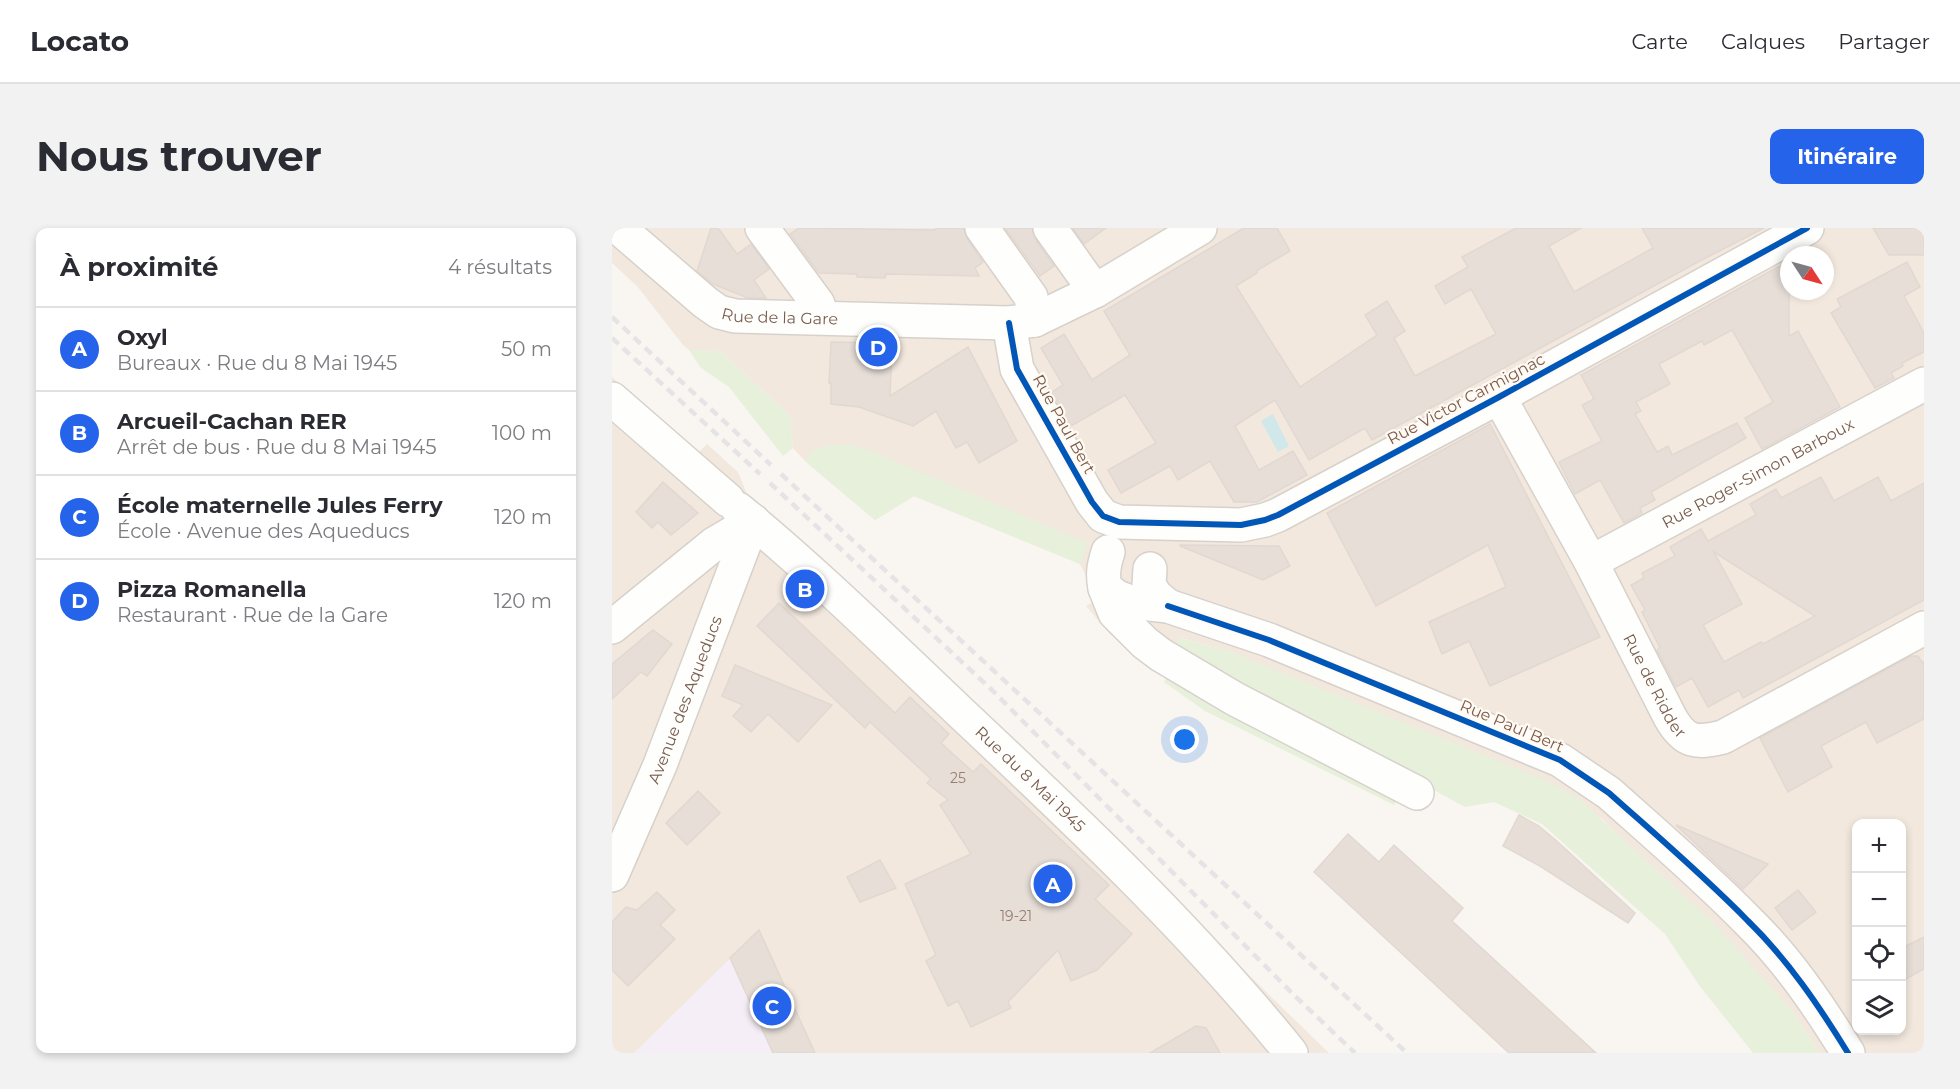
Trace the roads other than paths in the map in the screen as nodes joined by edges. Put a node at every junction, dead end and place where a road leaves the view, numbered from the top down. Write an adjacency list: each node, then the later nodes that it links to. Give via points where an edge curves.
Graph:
1 (620, 228): 9 (street, Rue de la Gare, via 706,303 735,316)
2 (762, 228): 8 (street)
3 (982, 228): 9 (street, Rue Paul Bert, via 1031,297)
4 (1050, 228): 7 (street)
5 (1200, 228): 7 (street, Rue de la Gare)
6 (1807, 228): 11 (street, Rue Victor Carmignac)
7 (1095, 291): 9 (street, Rue de la Gare)
8 (818, 304)
9 (1022, 322): 15 (street, Rue Paul Bert, via 1017,369)
10 (1924, 384): 16 (street, Rue Roger-Simon Barboux)
11 (1499, 397): 14 (street, Rue Victor Carmignac, via 1265,520 1241,525); 16 (street, Rue de Ridder)
12 (612, 399): 13 (street, Rue du 8 Mai 1945)
13 (739, 510): 19 (street, via 714,544); 22 (street, Avenue des Aqueducs, via 660,765); 23 (street, Rue du 8 Mai 1945, via 1093,839 1248,999)
14 (1168, 523): 15 (street, Rue Victor Carmignac); 18 (street, via 1149,585)
15 (1113, 537): 17 (street, via 1103,572)
16 (1591, 562): 20 (street, Rue de Ridder, via 1670,717 1680,732 1694,741 1723,737)
17 (1105, 588): 18 (street, Rue Paul Bert, via 1131,602); 21 (street, via 1115,613 1161,655 1235,699)
18 (1168, 606): 24 (street, Rue Paul Bert, via 1269,640 1550,756 1587,776 1749,922 1817,1003)
19 (612, 627)
20 (1924, 628)
21 (1417, 793)
22 (612, 875)
23 (1291, 1053)
24 (1848, 1053)

